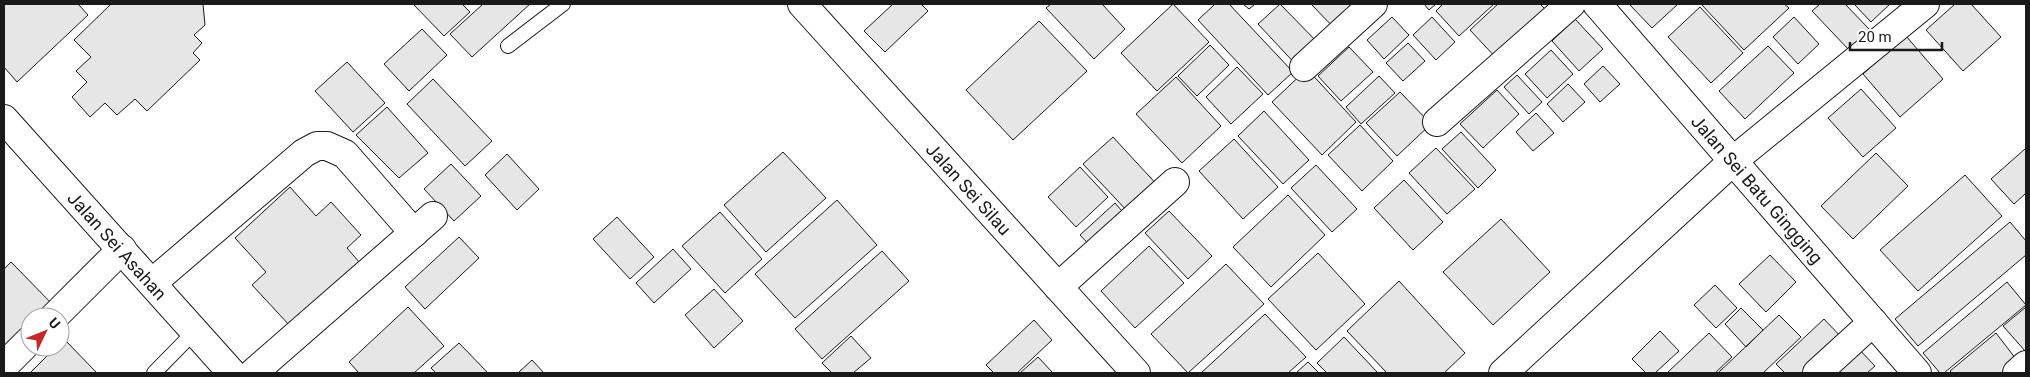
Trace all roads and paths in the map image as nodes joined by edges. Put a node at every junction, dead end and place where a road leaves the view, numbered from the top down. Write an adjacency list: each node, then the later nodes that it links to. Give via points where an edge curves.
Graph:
1 (563, 4): 7 (lane)
2 (802, 4): 15 (street, Jalan Sei Silau)
3 (1374, 4): 8 (street)
4 (1571, 4): 10 (street)
5 (1597, 4): 11 (street, Jalan Sei Batu Gingging)
6 (1925, 4): 11 (street)
7 (508, 46)
8 (1304, 67)
9 (4, 119): 13 (street, Jalan Sei Asahan)
10 (1436, 122)
11 (1734, 160): 17 (street, Jalan Sei Batu Gingging); 26 (street)
12 (1175, 182): 15 (street)
13 (122, 249): 14 (street, Jalan Sei Asahan); 16 (street)
14 (152, 283): 18 (street, Jalan Sei Asahan); 24 (street, via 304,153 317,146 327,146 345,154 423,224)
15 (1058, 287): 25 (street, Jalan Sei Silau)
16 (64, 307)
17 (1873, 322): 27 (street); 28 (street, Jalan Sei Batu Gingging)
18 (194, 332): 22 (lane); 23 (street, Jalan Sei Asahan)
19 (20, 350): 21 (street)
20 (2026, 365): 29 (street)
21 (4, 366)
22 (154, 373)
23 (232, 373)
24 (253, 373)
25 (1136, 373)
26 (1503, 373)
27 (1817, 373)
28 (1918, 373)
29 (2017, 373)

